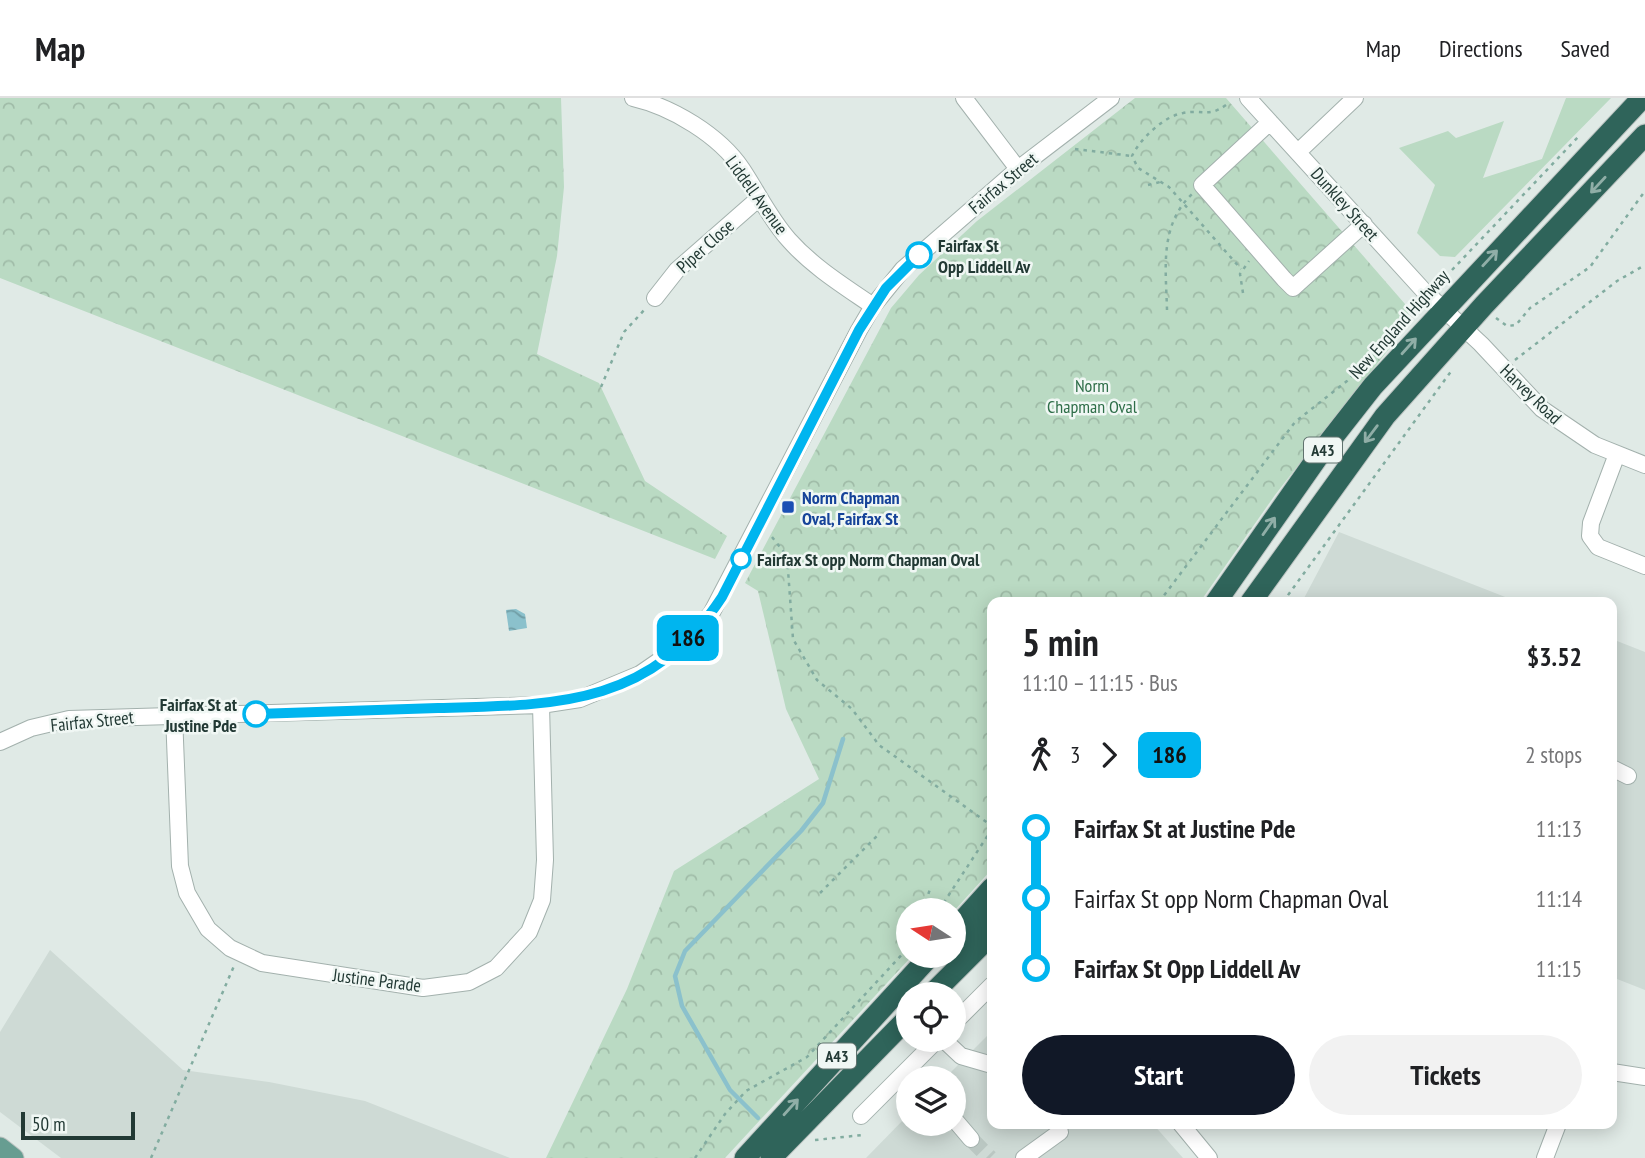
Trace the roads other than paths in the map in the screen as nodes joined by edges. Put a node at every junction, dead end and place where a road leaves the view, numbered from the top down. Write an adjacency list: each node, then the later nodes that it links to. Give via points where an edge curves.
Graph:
1 (633, 98): 7 (street, Liddell Avenue)
2 (964, 98): 11 (street)
3 (1111, 98): 11 (street, Fairfax Street)
4 (1248, 98): 8 (street, Dunkley Street)
5 (1355, 98): 10 (street)
6 (1642, 98): 16 (highway, New England Highway / A43, one-way to 6)
7 (668, 103): 12 (street, Liddell Avenue, via 741,168)
8 (1270, 121): 10 (street, Dunkley Street); 13 (street, via 1202,185 1259,251 1293,288)
9 (1645, 135): 17 (highway, A43, one-way to 17)
10 (1298, 152): 13 (street, Dunkley Street)
11 (1018, 169): 15 (street, Fairfax Street, via 903,269)
12 (758, 199): 14 (street, Piper Close, via 677,270); 15 (street, Liddell Avenue, via 807,258)
13 (1364, 224): 16 (street, Dunkley Street)
14 (655, 298)
15 (873, 306): 25 (street, Fairfax Street, via 711,614 681,645 640,674 580,699)
16 (1444, 308): 17 (street, Dunkley Street); 20 (highway, New England Highway / A43, one-way to 16, via 1373,386)
17 (1464, 328): 18 (street, Harvey Road, via 1542,409); 24 (highway, A43, one-way to 24, via 1385,416)
18 (1617, 454): 19 (street, Harvey Road); 21 (street, via 1590,536 1598,547)
19 (1645, 465)
20 (1241, 565): 22 (highway, New England Highway / A43); 23 (highway)
21 (1645, 566)
22 (1219, 597)
23 (1242, 597)
24 (1255, 597)
25 (541, 705): 26 (street, Fairfax Street); 26 (street, Justine Parade, via 545,860 542,900 529,932 496,968 468,982 423,988 270,965 239,954 208,929 187,893 180,866)
26 (174, 715): 27 (street, Fairfax Street, via 69,719)
27 (0, 742)
28 (1617, 770): 29 (street)
29 (1628, 776)
30 (987, 893): 32 (highway)
31 (987, 914): 33 (highway)
32 (966, 916)
33 (966, 935)
34 (987, 939): 38 (highway)
35 (919, 968): 37 (highway, A43)
36 (925, 968): 37 (highway)
37 (909, 978): 56 (highway, A43, one-way to 37)
38 (944, 982)
39 (987, 990): 40 (street)
40 (966, 1011)
41 (896, 1030): 57 (highway, A43)
42 (957, 1052): 43 (street)
43 (987, 1064)
44 (1617, 1073): 45 (street)
45 (1645, 1077)
46 (896, 1087): 47 (street)
47 (861, 1116)
48 (1058, 1129): 58 (street)
49 (1060, 1129): 59 (street, via 1054,1146)
50 (1185, 1129): 60 (street)
51 (1556, 1129): 61 (street)
52 (966, 1133): 53 (street)
53 (971, 1139)
54 (0, 1147): 55 (main road)
55 (14, 1158)
56 (745, 1158)
57 (771, 1158)
58 (1024, 1158)
59 (1040, 1158)
60 (1209, 1158)
61 (1545, 1158)

